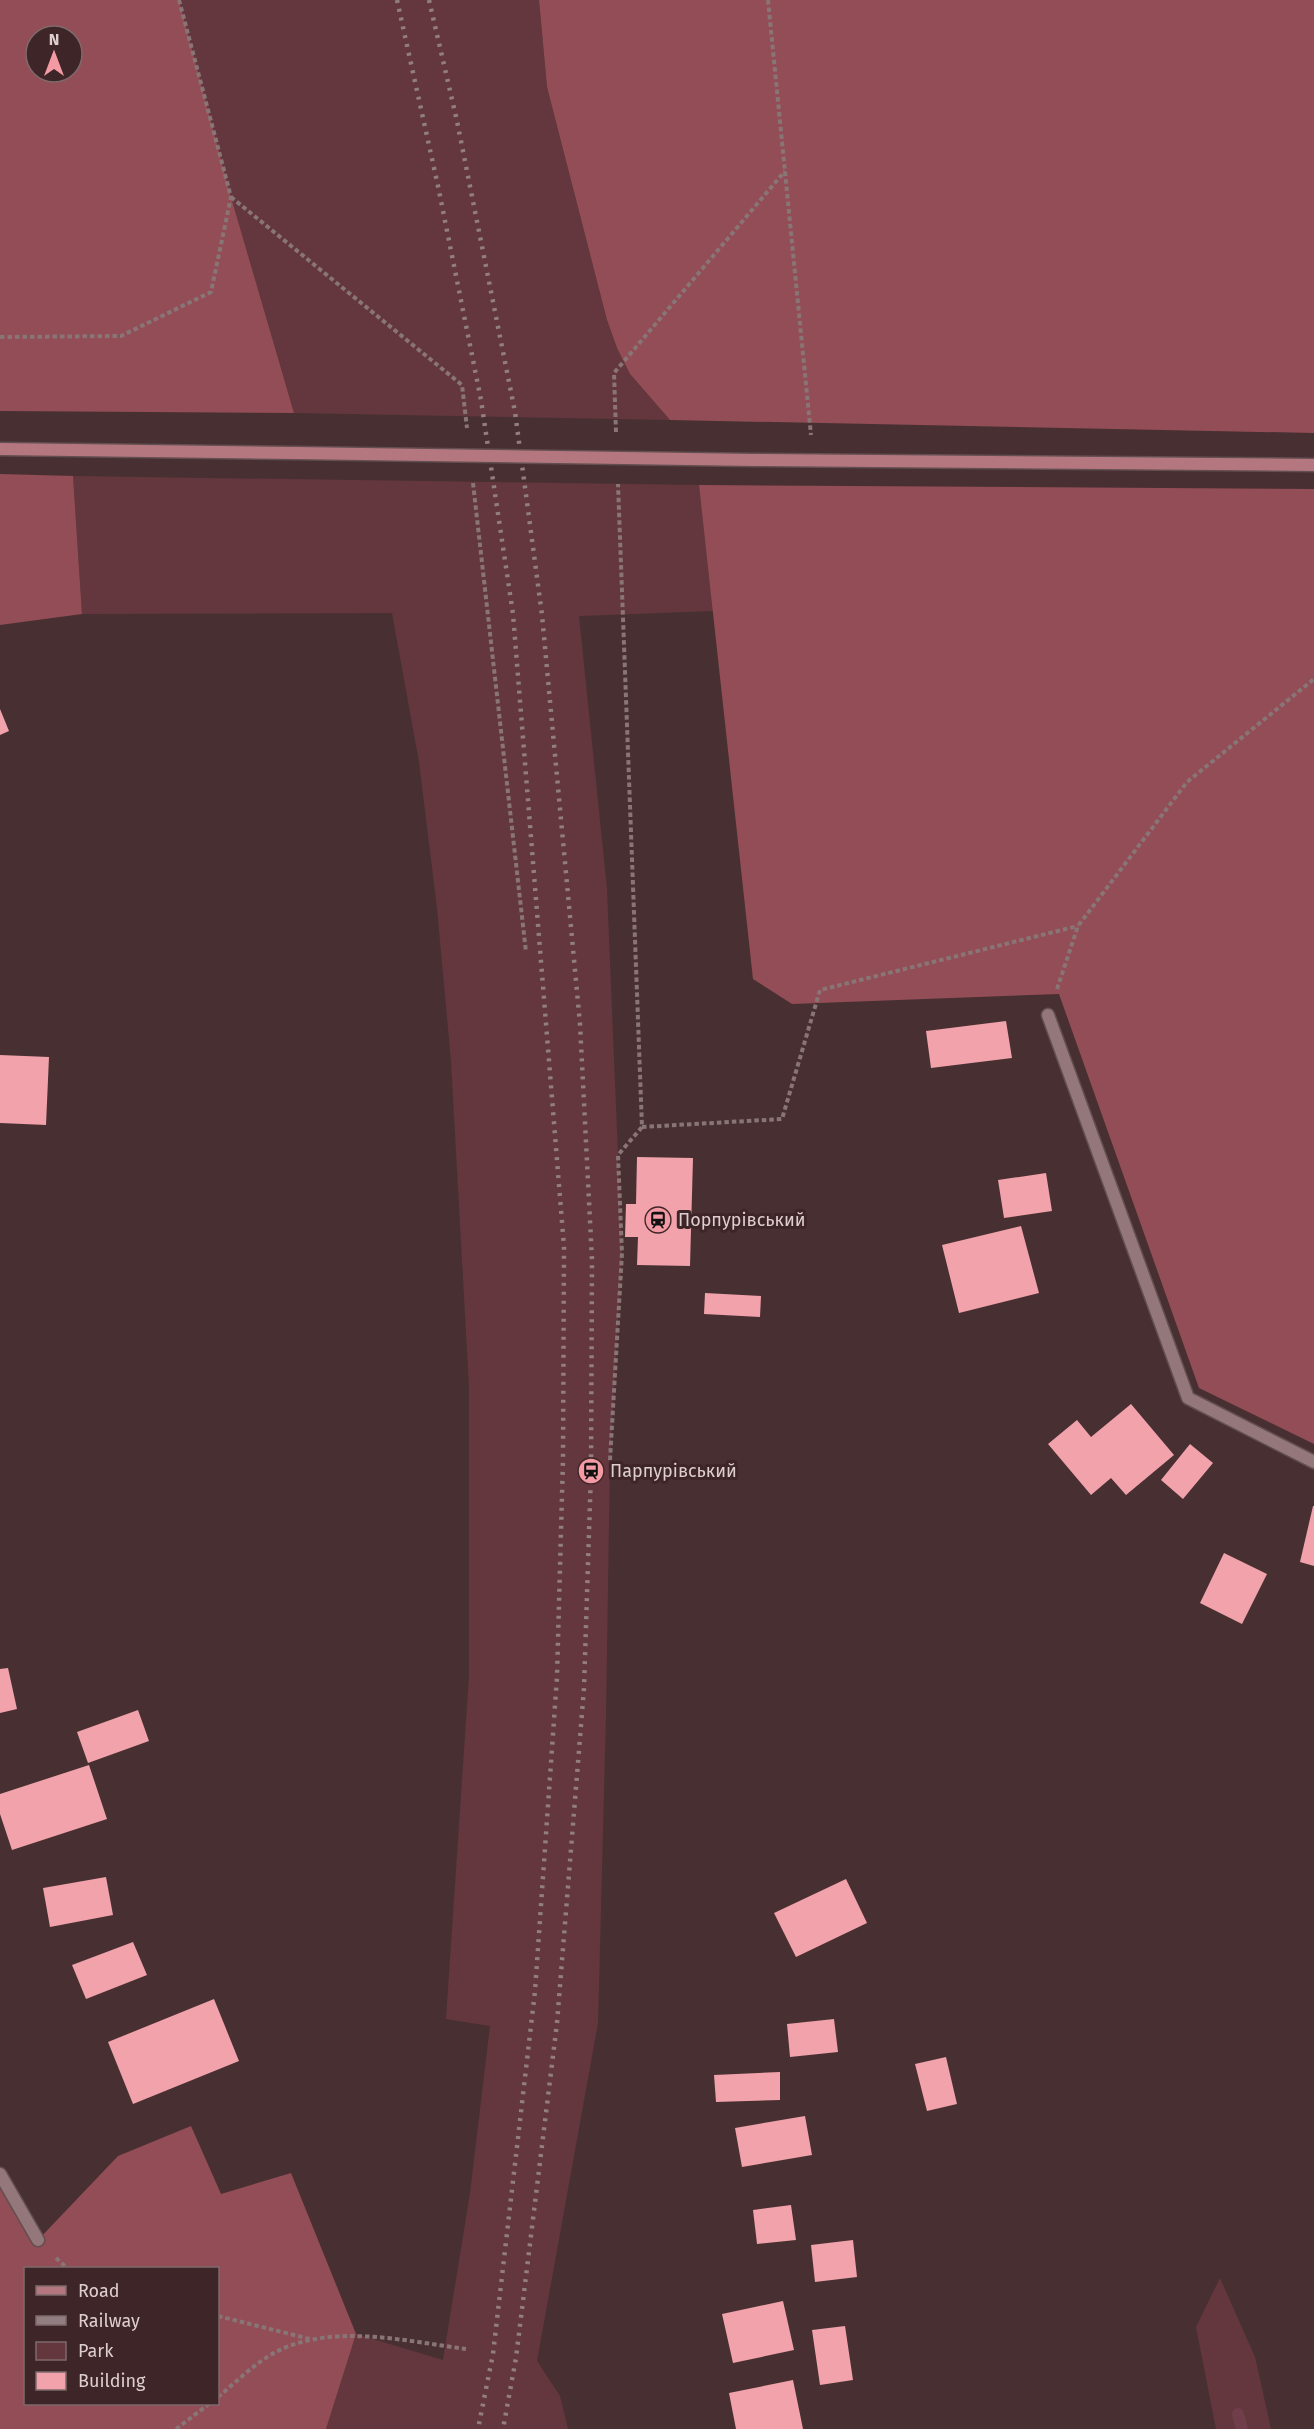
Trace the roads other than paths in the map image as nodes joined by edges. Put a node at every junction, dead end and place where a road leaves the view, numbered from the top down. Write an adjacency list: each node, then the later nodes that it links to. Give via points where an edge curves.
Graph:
1 (0, 449): 2 (main road, bridge)
2 (1314, 465)
3 (1048, 1015): 4 (street, via 1188,1398)
4 (1314, 1462)
5 (0, 2174): 6 (street)
6 (38, 2240)

